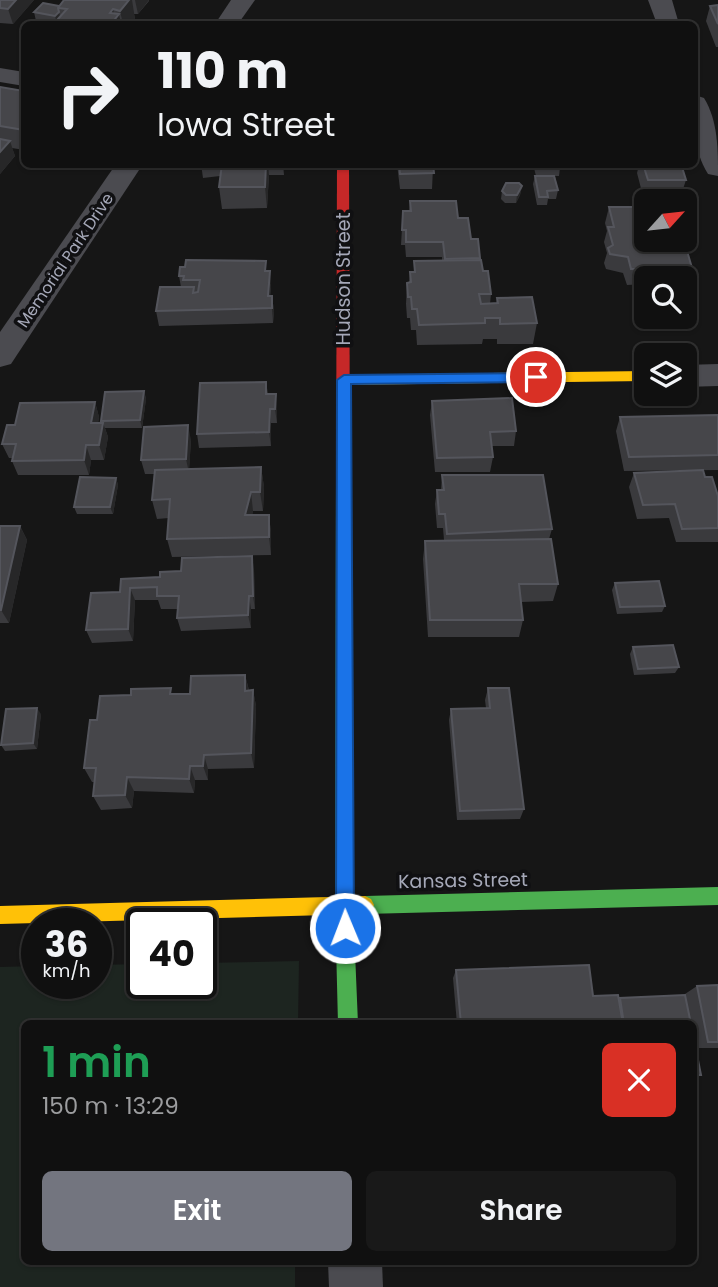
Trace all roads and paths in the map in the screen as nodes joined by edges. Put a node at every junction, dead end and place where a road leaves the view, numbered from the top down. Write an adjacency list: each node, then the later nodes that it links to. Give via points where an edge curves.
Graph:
1 (243, 0): 3 (street)
2 (660, 0): 4 (street)
3 (228, 21)
4 (667, 21)
5 (0, 75): 6 (street)
6 (21, 78)
7 (699, 89): 10 (street)
8 (127, 168): 11 (street, Memorial Park Drive)
9 (343, 168): 15 (street, Hudson Street)
10 (718, 169)
11 (0, 356)
12 (718, 375): 14 (street)
13 (634, 376): 15 (street)
14 (697, 376)
15 (344, 380): 17 (street, Hudson Street)
16 (718, 896): 17 (street, Kansas Street)
17 (344, 904): 18 (street, Kansas Street); 19 (street, Hudson Street)
18 (0, 915)
19 (348, 1020)
20 (355, 1265): 21 (street)
21 (356, 1287)

